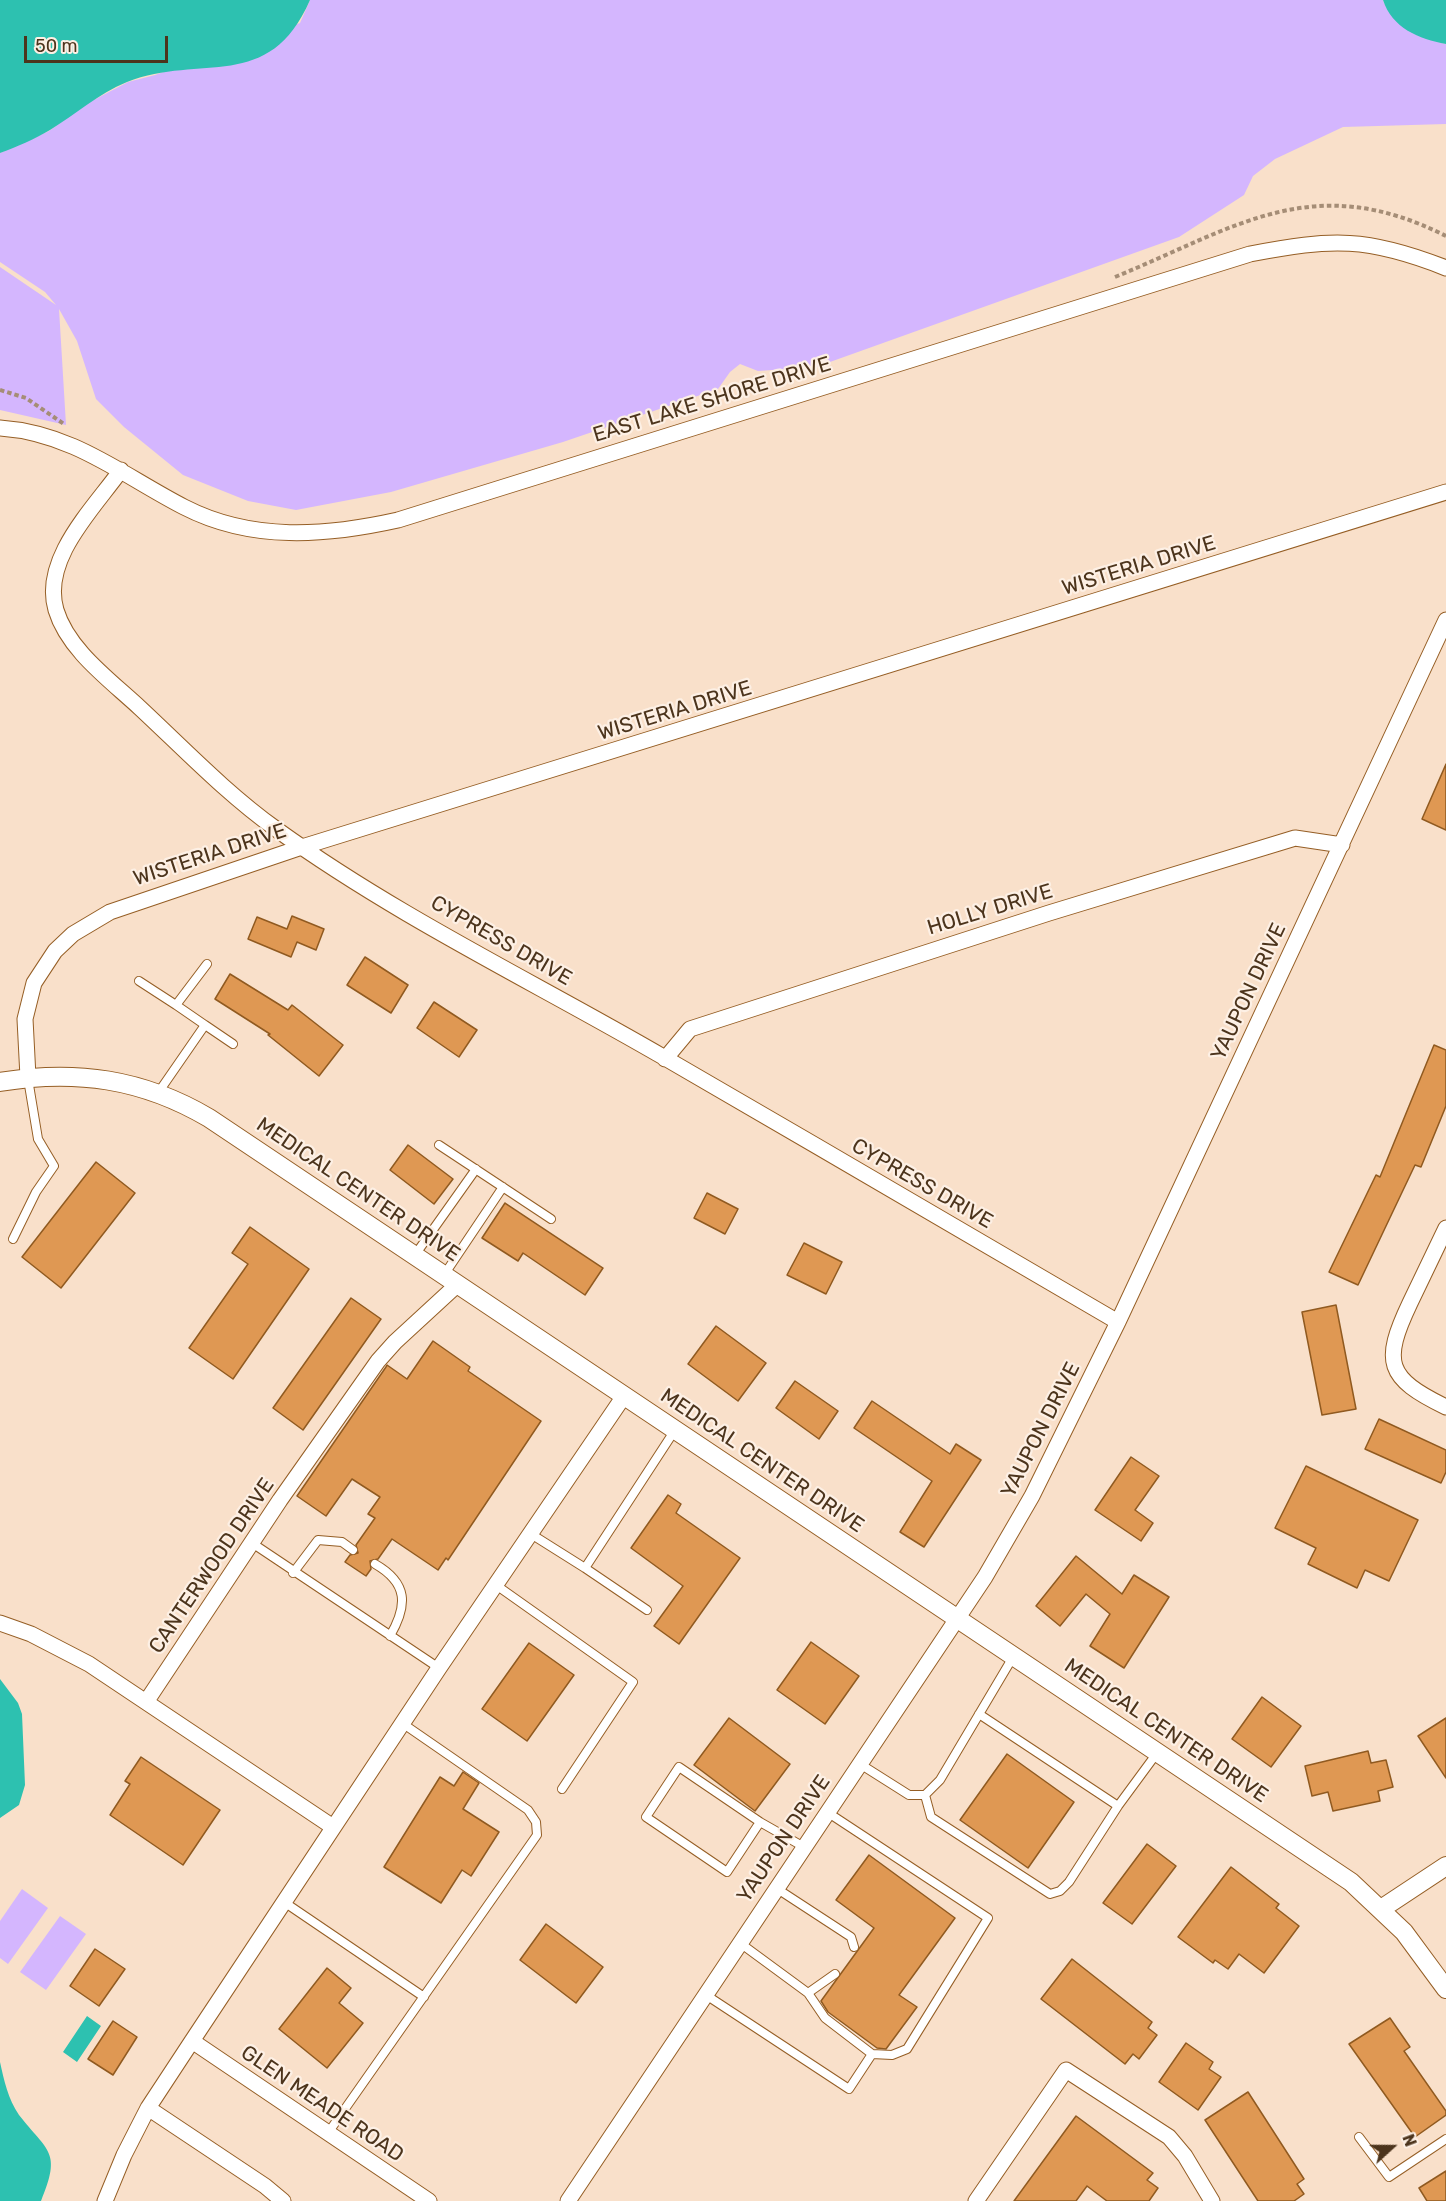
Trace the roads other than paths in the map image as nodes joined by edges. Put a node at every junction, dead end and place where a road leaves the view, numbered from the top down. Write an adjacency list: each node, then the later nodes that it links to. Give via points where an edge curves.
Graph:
1 (1446, 268): 3 (street, EAST LAKE SHORE DRIVE, via 1414,255 1354,242 1302,244 1250,254 358,529 284,533 242,528 184,507)
2 (0, 428): 3 (street, EAST LAKE SHORE DRIVE, via 81,448)
3 (121, 470): 7 (street, CYPRESS DRIVE, via 69,543 55,573 55,605 61,624 97,668 224,787)
4 (1446, 492): 7 (street, WISTERIA DRIVE)
5 (1446, 620): 6 (street, YAUPON DRIVE)
6 (1342, 845): 13 (street, HOLLY DRIVE, via 1295,838 1039,916 690,1029); 25 (street, YAUPON DRIVE)
7 (302, 847): 13 (street, CYPRESS DRIVE, via 398,907); 14 (street, WISTERIA DRIVE, via 127,905 73,934 44,965 28,1001)
8 (207, 964): 10 (lane)
9 (139, 981): 10 (lane)
10 (177, 1005): 11 (lane)
11 (205, 1025): 12 (lane); 16 (lane)
12 (234, 1044)
13 (665, 1059): 25 (street, CYPRESS DRIVE)
14 (28, 1077): 15 (street, MEDICAL CENTER DRIVE); 16 (street, MEDICAL CENTER DRIVE, via 107,1079); 22 (lane, via 38,1139 54,1166)
15 (0, 1082)
16 (158, 1093): 23 (street, MEDICAL CENTER DRIVE, via 209,1118)
17 (439, 1145): 18 (lane)
18 (476, 1169): 19 (lane); 23 (lane)
19 (503, 1187): 20 (lane); 24 (lane)
20 (551, 1219)
21 (1446, 1228): 27 (street, via 1392,1346 1402,1379 1410,1388)
22 (13, 1239)
23 (415, 1255): 24 (street, MEDICAL CENTER DRIVE)
24 (451, 1280): 26 (street, MEDICAL CENTER DRIVE); 30 (street, CANTERWOOD DRIVE, via 378,1361)
25 (1118, 1322): 37 (street, YAUPON DRIVE, via 1032,1496)
26 (624, 1396): 28 (street, MEDICAL CENTER DRIVE); 29 (street)
27 (1446, 1407)
28 (675, 1430): 33 (lane); 37 (street, MEDICAL CENTER DRIVE)
29 (531, 1534): 33 (lane); 35 (street)
30 (252, 1544): 34 (lane); 42 (street, CANTERWOOD DRIVE)
31 (353, 1550): 34 (lane, via 342,1542 318,1540)
32 (375, 1564): 39 (lane, via 401,1587 402,1616)
33 (585, 1568): 36 (lane)
34 (293, 1573): 39 (lane)
35 (496, 1585): 41 (street); 47 (lane, via 633,1682)
36 (647, 1610)
37 (957, 1617): 40 (street, MEDICAL CENTER DRIVE); 46 (street, YAUPON DRIVE)
38 (0, 1623): 42 (street, via 62,1648)
39 (390, 1636): 41 (lane)
40 (1014, 1655): 43 (lane); 45 (street, MEDICAL CENTER DRIVE)
41 (439, 1668): 44 (street)
42 (146, 1702): 52 (street)
43 (979, 1714): 48 (lane, via 940,1780); 49 (lane)
44 (402, 1723): 52 (street); 64 (lane, via 528,1810 536,1822 537,1835)
45 (1158, 1752): 49 (lane); 57 (street, MEDICAL CENTER DRIVE, via 1351,1882)
46 (860, 1764): 48 (lane, via 909,1795); 50 (street, YAUPON DRIVE)
47 (562, 1789)
48 (925, 1795): 49 (lane, via 932,1817 1050,1894 1069,1882)
49 (1118, 1806)
50 (827, 1812): 53 (street, YAUPON DRIVE); 66 (lane, via 988,1918 907,2049 892,2055)
51 (760, 1822): 51 (lane, via 727,1872 646,1817 679,1767); 53 (lane)
52 (333, 1827): 56 (street)
53 (804, 1847): 55 (street, YAUPON DRIVE)
54 (1446, 1866): 57 (street)
55 (777, 1888): 58 (street, YAUPON DRIVE); 59 (lane, via 851,1937)
56 (284, 1902): 64 (lane); 65 (street)
57 (1382, 1909): 61 (street, MEDICAL CENTER DRIVE)
58 (740, 1943): 62 (lane); 63 (street, YAUPON DRIVE)
59 (854, 1947)
60 (835, 1974): 62 (lane)
61 (1446, 1989)
62 (808, 1993): 66 (lane, via 825,2018)
63 (706, 1995): 66 (lane, via 849,2089); 74 (street, YAUPON DRIVE)
64 (424, 1997): 68 (lane)
65 (192, 2041): 67 (street); 68 (street, GLEN MEADE ROAD)
66 (872, 2054)
67 (148, 2109): 71 (street); 72 (street)
68 (328, 2134): 73 (street, GLEN MEADE ROAD)
69 (1359, 2137): 70 (lane, via 1389,2177)
70 (1446, 2139)
71 (105, 2201)
72 (283, 2201)
73 (429, 2201)
74 (568, 2201)
75 (976, 2201): 76 (street, via 1066,2070 1169,2137)
76 (1212, 2201)

